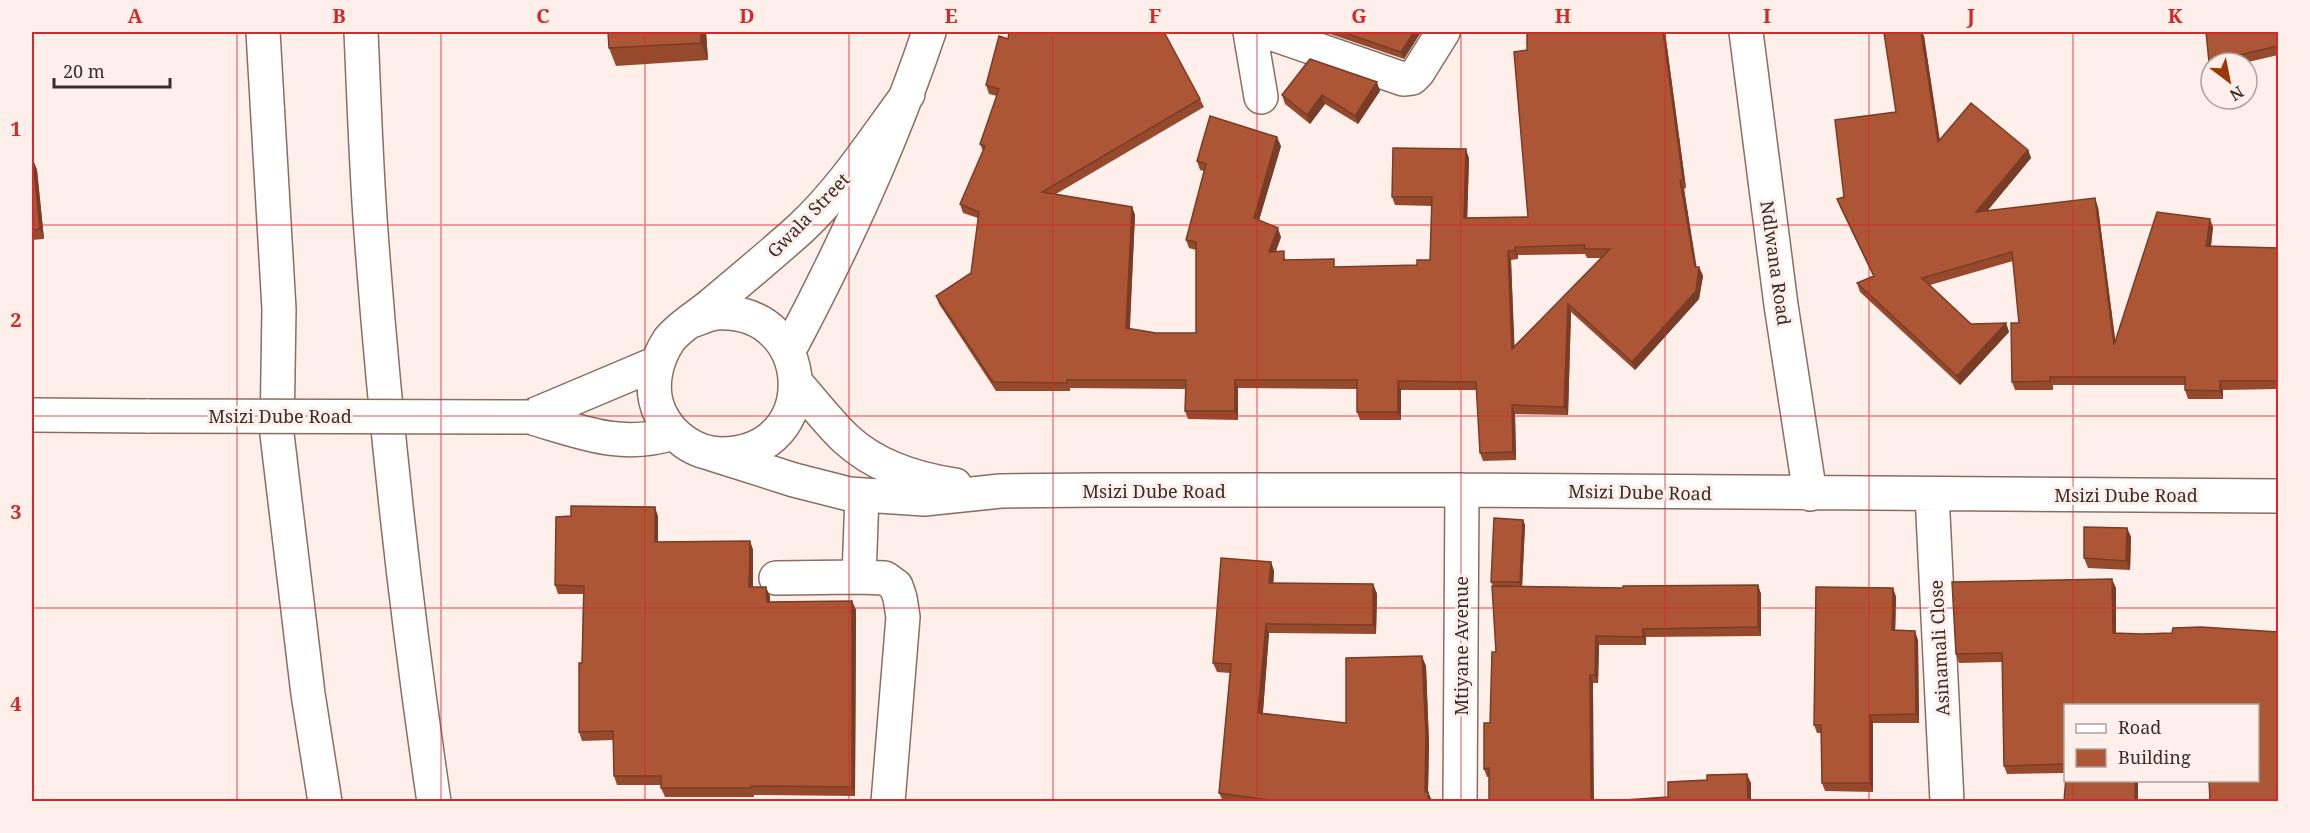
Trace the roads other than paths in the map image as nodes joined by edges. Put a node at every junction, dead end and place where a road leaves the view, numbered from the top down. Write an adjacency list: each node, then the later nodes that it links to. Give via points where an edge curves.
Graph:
1 (263, 32): 26 (main road, via 279,309 277,434 308,694)
2 (361, 32): 27 (main road, via 371,230 392,472)
3 (929, 32): 8 (main road, Gwala Street)
4 (1250, 32): 9 (main road)
5 (1267, 32): 6 (main road, via 1403,79 1418,72)
6 (1443, 32)
7 (1746, 32): 20 (main road, Ndlwana Road)
8 (908, 94): 10 (main road, Gwala Street, via 835,192 802,227); 11 (main road, Gwala Street, via 825,283)
9 (1261, 97)
10 (691, 321): 11 (main road, via 715,313 739,314 762,322 781,339); 12 (main road, via 670,339)
11 (788, 352): 13 (main road)
12 (657, 363): 15 (main road, Msizi Dube Road); 16 (main road, via 654,388 659,412)
13 (797, 384): 17 (main road, via 794,405 782,428 762,445 738,454); 19 (main road, Msizi Dube Road, via 845,438 884,465 931,481)
14 (32, 415): 15 (main road, Msizi Dube Road, bridge)
15 (529, 417): 16 (main road, Msizi Dube Road, via 623,440 652,440)
16 (673, 433): 17 (main road, via 691,447)
17 (712, 454): 22 (main road, Msizi Dube Road, via 794,480)
18 (1462, 490): 19 (main road, Msizi Dube Road); 20 (main road, Msizi Dube Road); 29 (main road, Mtiyane Avenue)
19 (1001, 491): 22 (main road, Msizi Dube Road, via 924,500)
20 (1810, 494): 21 (main road, Msizi Dube Road)
21 (1932, 494): 23 (main road, Msizi Dube Road); 30 (main road, Asinamali Close)
22 (862, 495): 24 (main road)
23 (2278, 496)
24 (859, 576): 25 (main road); 28 (main road, via 885,578 896,586 903,617)
25 (776, 578)
26 (326, 801)
27 (434, 801)
28 (888, 801)
29 (1460, 801)
30 (1947, 801)

